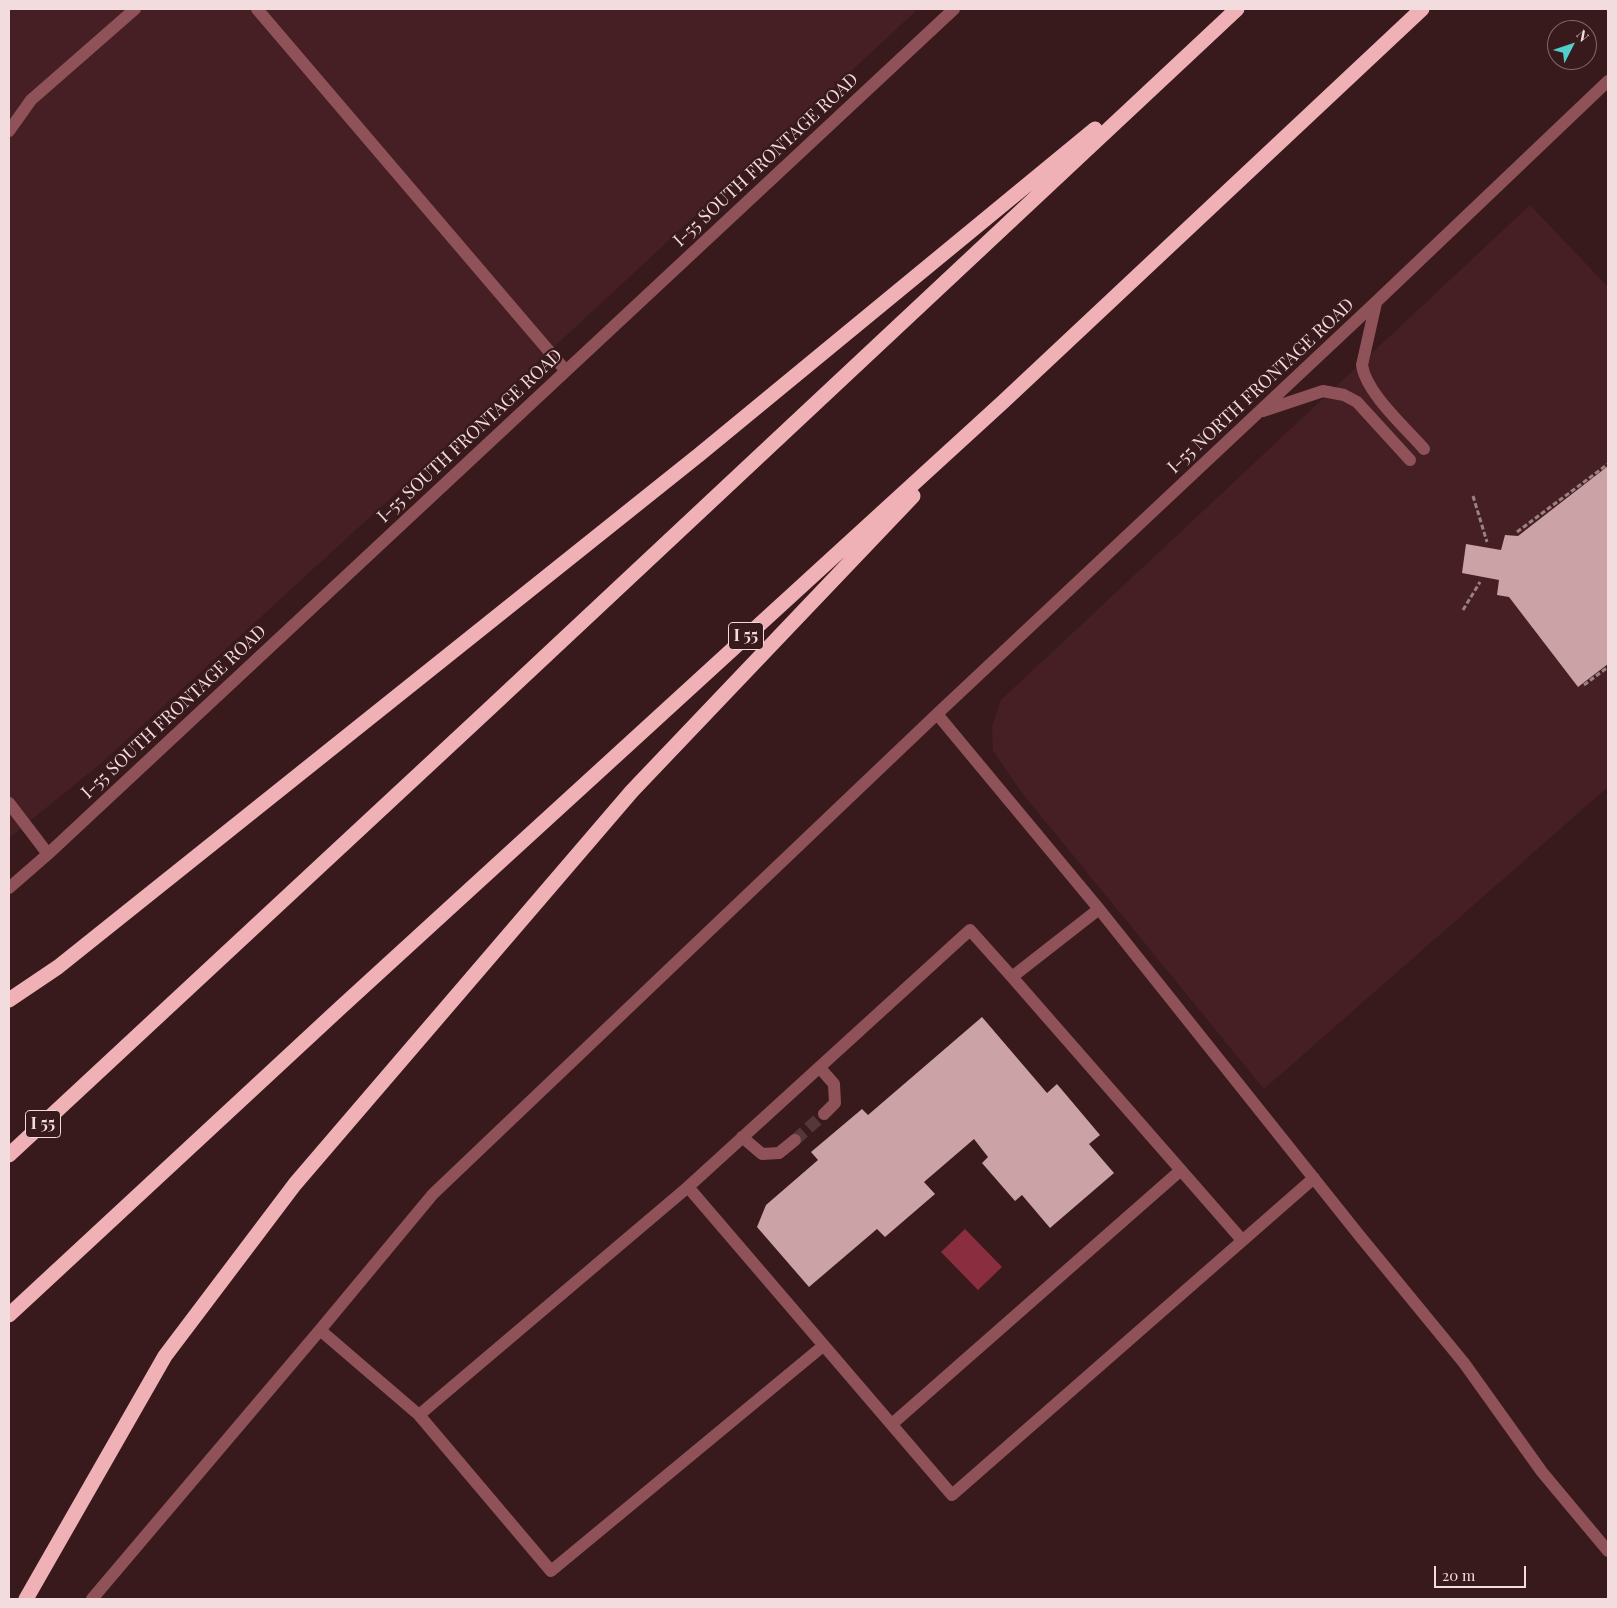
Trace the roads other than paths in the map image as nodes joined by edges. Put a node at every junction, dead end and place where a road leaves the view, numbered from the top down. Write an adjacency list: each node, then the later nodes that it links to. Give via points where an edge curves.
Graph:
1 (134, 9): 8 (street, via 31,100)
2 (257, 9): 10 (street)
3 (954, 9): 10 (street, I-55 SOUTH FRONTAGE ROAD)
4 (1236, 9): 6 (highway, I 55)
5 (1422, 9): 11 (highway, I 55)
6 (1208, 35): 21 (highway, via 700,454 58,967); 26 (highway, I 55)
7 (1608, 81): 9 (street, I-55 NORTH FRONTAGE ROAD)
8 (9, 131)
9 (1376, 302): 12 (street, I-55 NORTH FRONTAGE ROAD); 13 (street, via 1363,373 1376,395)
10 (566, 371): 17 (street, I-55 SOUTH FRONTAGE ROAD)
11 (1004, 401): 31 (highway, I 55); 37 (highway, via 632,791 295,1184 165,1356)
12 (1259, 412): 14 (street, via 1323,391 1344,395 1357,402); 15 (street, I-55 NORTH FRONTAGE ROAD)
13 (1424, 449)
14 (1410, 460)
15 (937, 714): 19 (street); 32 (street, I-55 NORTH FRONTAGE ROAD, via 433,1194)
16 (9, 802): 17 (street)
17 (48, 854): 18 (street, I-55 SOUTH FRONTAGE ROAD)
18 (9, 888)
19 (1099, 909): 20 (street); 28 (street)
20 (1012, 977): 22 (street, via 970,930); 27 (street)
21 (9, 1000)
22 (820, 1068): 23 (street, via 834,1084 835,1103); 24 (street)
23 (824, 1114)
24 (742, 1137): 25 (street, via 762,1154 779,1153); 29 (street)
25 (795, 1140)
26 (9, 1155)
27 (1181, 1170): 30 (street); 35 (street)
28 (1314, 1178): 30 (street); 36 (street, via 1464,1363 1542,1472)
29 (688, 1187): 33 (street); 34 (street)
30 (1242, 1240): 35 (street, via 952,1495)
31 (9, 1315)
32 (320, 1330): 34 (street); 38 (street, I-55 NORTH FRONTAGE ROAD)
33 (823, 1346): 34 (street, via 551,1571); 35 (street)
34 (419, 1415)
35 (892, 1424)
36 (1608, 1551)
37 (26, 1599)
38 (92, 1599)

